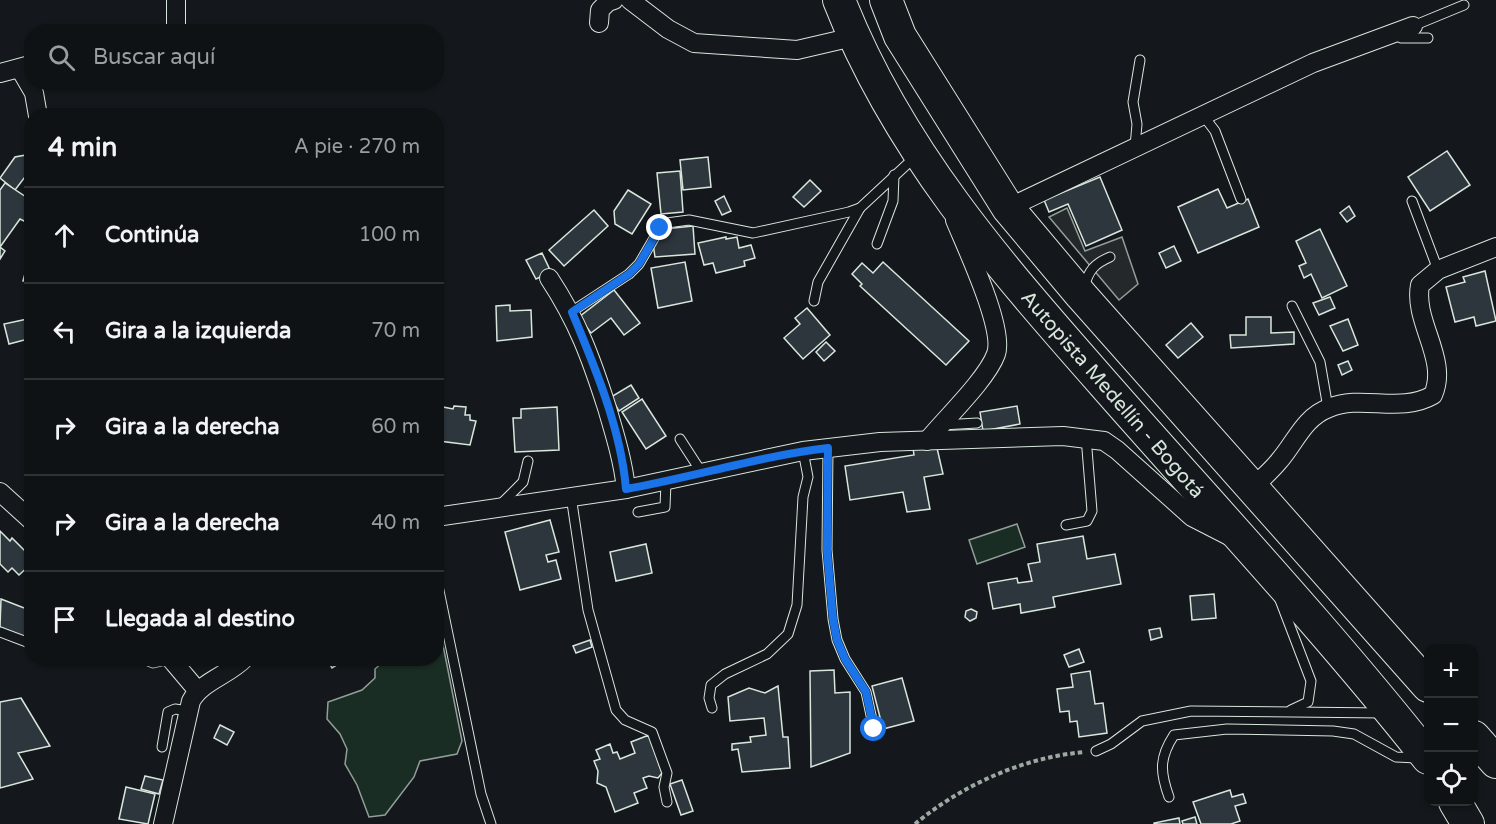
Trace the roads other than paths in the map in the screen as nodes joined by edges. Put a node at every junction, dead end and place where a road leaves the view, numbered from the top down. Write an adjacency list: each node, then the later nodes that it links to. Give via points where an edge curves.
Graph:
1 (176, 0): 8 (street)
2 (614, 0): 7 (street, via 600,10)
3 (630, 0): 10 (street, via 694,43 796,50)
4 (839, 0): 10 (highway, Autopista Medellín - Bogotá)
5 (886, 0): 24 (highway, Autopista Medellín - Bogotá, via 900,36)
6 (1464, 5): 9 (lane)
7 (599, 23)
8 (176, 24)
9 (1420, 32): 16 (street, via 1394,33 1313,63)
10 (853, 37): 18 (highway, Autopista Medellín - Bogotá)
11 (1140, 60): 17 (lane, via 1133,102 1137,124)
12 (24, 67): 13 (street)
13 (0, 74)
14 (33, 90): 15 (street)
15 (37, 108)
16 (1202, 114): 17 (street); 21 (lane, via 1215,131)
17 (1135, 147): 24 (street)
18 (918, 154): 19 (lane); 20 (highway, Autopista Medellín - Bogotá)
19 (894, 175): 23 (lane); 25 (lane, via 893,201)
20 (947, 196): 36 (street, via 989,307 998,345 987,370); 54 (highway, Autopista Medellín - Bogotá, via 1045,318)
21 (1241, 199)
22 (1413, 201): 28 (lane)
23 (860, 208): 31 (lane, via 818,282); 33 (lane, via 753,233 689,220 667,223 629,274)
24 (1008, 208): 30 (highway, Autopista Medellín - Bogotá)
25 (877, 244)
26 (1496, 247): 28 (street)
27 (1110, 257): 30 (lane, via 1088,272)
28 (1438, 270): 34 (street, via 1420,285 1418,295 1438,369 1433,395 1416,403 1342,404)
29 (549, 278): 33 (street)
30 (1081, 295): 45 (highway, Autopista Medellín - Bogotá)
31 (814, 301)
32 (1292, 306): 34 (lane, via 1320,362)
33 (572, 312): 46 (street, via 588,349 619,448)
34 (1328, 408): 45 (street, via 1306,423 1280,460)
35 (977, 423): 36 (lane)
36 (940, 425): 39 (street)
37 (1086, 437): 39 (street); 53 (lane, via 1092,511 1088,521); 54 (street, via 1104,441 1117,450 1192,517)
38 (680, 439): 43 (lane)
39 (927, 441): 40 (street)
40 (828, 448): 41 (street); 67 (lane, via 827,550 833,619 845,659 866,692)
41 (803, 451): 43 (street); 63 (lane, via 808,477 803,497 796,605 788,634 767,654 711,685)
42 (528, 461): 49 (lane, via 523,482)
43 (702, 473): 44 (street)
44 (666, 482): 46 (street); 50 (lane, via 665,507)
45 (1253, 488): 61 (highway, Autopista Medellín - Bogotá)
46 (626, 489): 48 (street)
47 (0, 492): 51 (street)
48 (572, 496): 49 (street); 75 (lane, via 588,610 616,710 626,720 652,732 667,773)
49 (500, 506): 52 (street)
50 (638, 512)
51 (24, 514)
52 (444, 516)
53 (1066, 525)
54 (1247, 546): 55 (highway, Autopista Medellín - Bogotá)
55 (1273, 577): 65 (lane, via 1311,681 1308,702); 66 (highway, Autopista Medellín - Bogotá)
56 (444, 615): 78 (lane, via 481,794)
57 (0, 632): 58 (lane)
58 (24, 641)
59 (176, 666): 62 (street)
60 (235, 666): 62 (street)
61 (1424, 681)
62 (197, 690): 64 (street)
63 (712, 708)
64 (189, 711): 69 (lane, via 168,712); 77 (street)
65 (1288, 711): 66 (lane); 70 (lane, via 1211,709 1166,714 1142,721)
66 (1392, 713): 71 (highway, Autopista Medellín - Bogotá)
67 (874, 729)
68 (1478, 742): 73 (highway)
69 (162, 747)
70 (1096, 751)
71 (1424, 753)
72 (1424, 758): 74 (lane, via 1396,757 1354,734 1333,731 1188,732 1174,735 1161,761)
73 (1496, 762)
74 (1169, 797)
75 (667, 802)
76 (1458, 806): 79 (highway)
77 (163, 824)
78 (491, 824)
79 (1468, 824)

